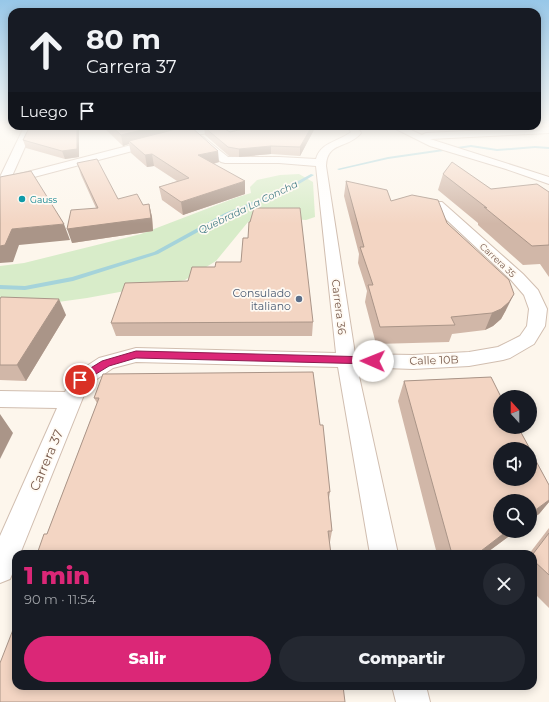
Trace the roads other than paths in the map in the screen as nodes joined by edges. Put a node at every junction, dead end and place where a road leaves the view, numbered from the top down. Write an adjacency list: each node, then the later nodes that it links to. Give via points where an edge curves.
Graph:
1 (13, 159): 8 (street)
2 (92, 159): 8 (street)
3 (224, 159): 6 (street)
4 (320, 159): 6 (street)
5 (484, 159): 7 (street)
6 (320, 163): 11 (street, Carrera 36)
7 (549, 181)
8 (1, 183)
9 (438, 205): 10 (street, Carrera 35, via 517,277 532,294 538,309)
10 (536, 326): 11 (street, Calle 10B, via 526,340 502,353 469,359 414,362)
11 (346, 360): 12 (street, Calle 10B, via 136,355); 15 (street, Carrera 36)
12 (106, 363): 14 (street, Carrera 37, via 80,380)
13 (0, 399): 14 (street)
14 (71, 400): 16 (street, Carrera 37)
15 (383, 550)
16 (0, 569)
17 (410, 690): 18 (street)
18 (412, 702)

